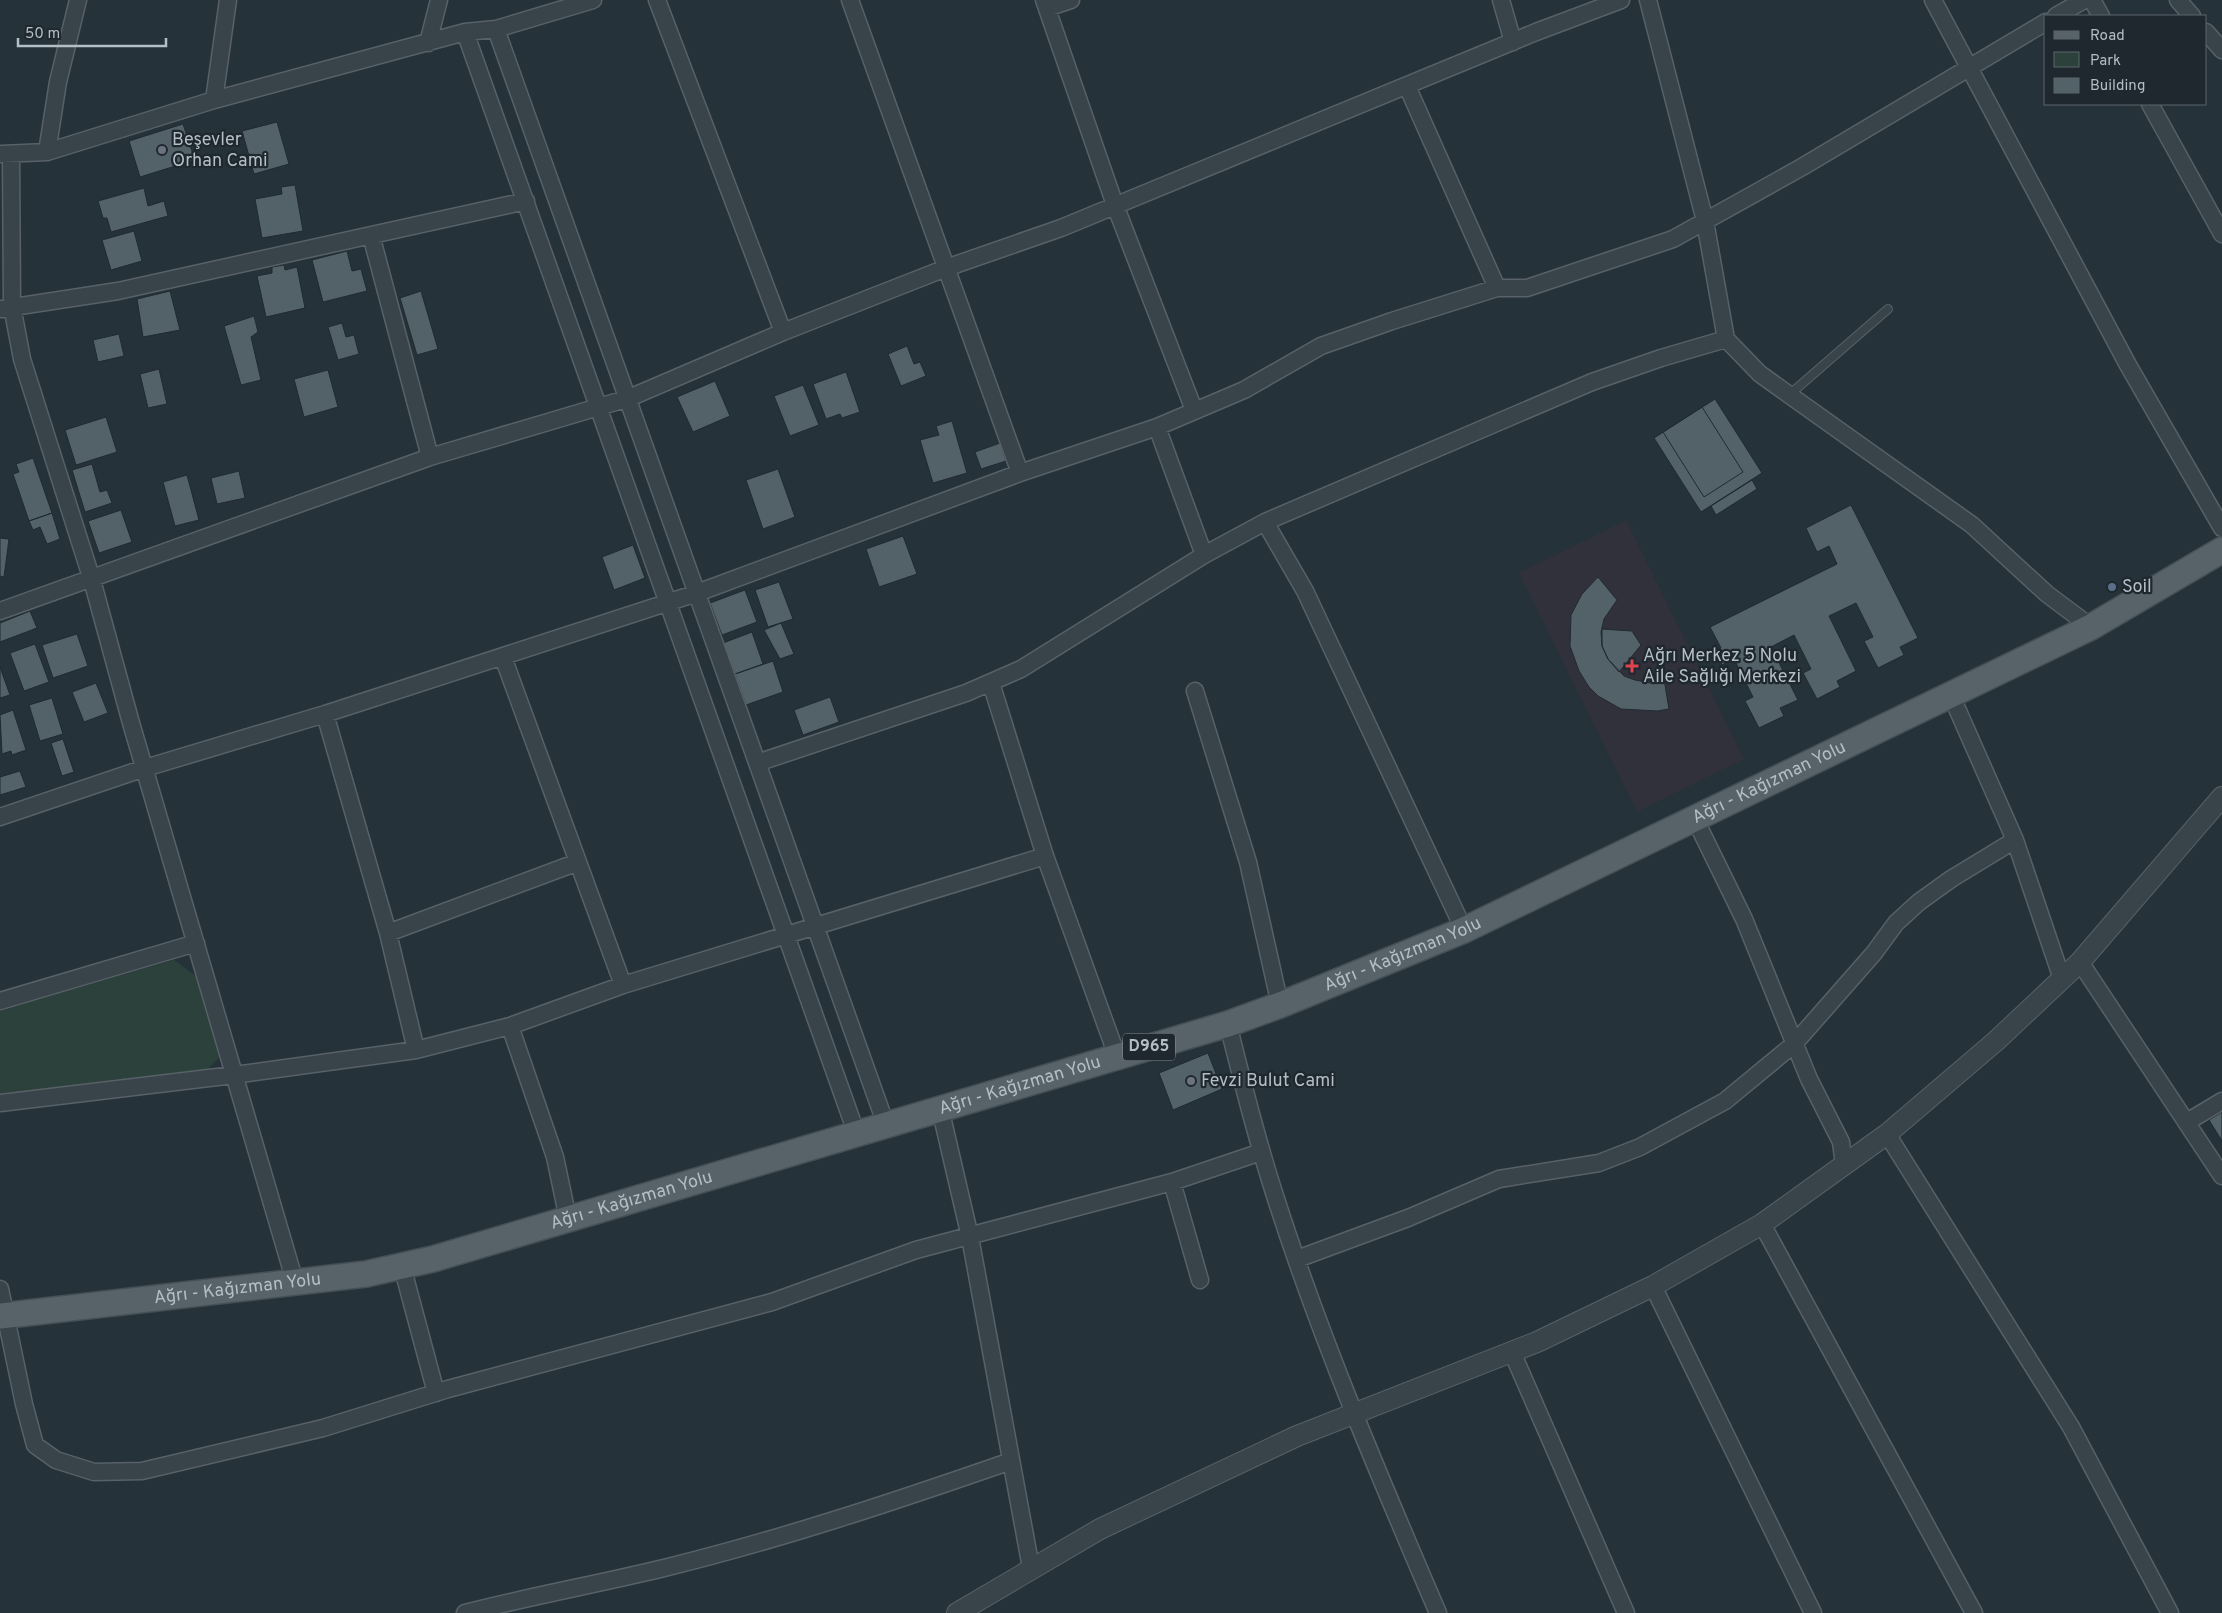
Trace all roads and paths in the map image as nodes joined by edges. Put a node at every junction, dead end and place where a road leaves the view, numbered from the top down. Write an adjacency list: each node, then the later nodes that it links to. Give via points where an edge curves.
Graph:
1 (78, 0): 30 (street, via 58,82)
2 (228, 0): 28 (street)
3 (440, 0): 24 (street)
4 (592, 0): 20 (street)
5 (658, 0): 41 (street)
6 (850, 0): 37 (street)
7 (1071, 0): 15 (street)
8 (1501, 0): 23 (street)
9 (1621, 0): 23 (street)
10 (1648, 0): 34 (street)
11 (1933, 0): 26 (street)
12 (2084, 0): 16 (street)
13 (2092, 0): 17 (street)
14 (2178, 0): 18 (street)
15 (1046, 4): 33 (street)
16 (2058, 15)
17 (2100, 15)
18 (2191, 15)
19 (2044, 23): 26 (street)
20 (496, 29): 21 (street); 44 (street)
21 (465, 32): 24 (street); 32 (street)
22 (2207, 33): 25 (street)
23 (1513, 42): 27 (street)
24 (428, 43): 28 (street)
25 (2222, 50)
26 (1969, 68): 34 (street); 51 (street, via 2128,366)
27 (1407, 86): 33 (street); 38 (street)
28 (214, 100): 30 (street)
29 (2151, 105): 35 (street)
30 (47, 152): 31 (street)
31 (5, 154): 39 (street)
32 (526, 201): 36 (street); 45 (street)
33 (1114, 206): 37 (street); 46 (street)
34 (1705, 221): 38 (street, via 1673,239 1527,288); 42 (street)
35 (2222, 234)
36 (371, 235): 39 (street, via 118,291); 48 (street)
37 (946, 268): 41 (street); 49 (street)
38 (1497, 288): 46 (street, via 1321,346 1244,390)
39 (6, 308): 54 (street)
40 (1888, 309): 43 (lane)
41 (783, 332): 44 (street)
42 (1726, 338): 43 (street, via 1760,374); 50 (street, via 1592,382)
43 (1789, 395): 58 (street, via 1972,525 2048,594)
44 (629, 398): 45 (street); 55 (street)
45 (599, 408): 48 (street); 56 (street)
46 (1194, 410): 47 (street)
47 (1157, 427): 49 (street); 53 (street)
48 (430, 457): 54 (street)
49 (1020, 473): 55 (street)
50 (1265, 522): 53 (street); 73 (street, via 1305,592)
51 (2222, 528)
52 (2222, 550): 58 (main road, Ağrı - Kağızman Yolu / D965)
53 (1204, 555): 60 (street, via 1021,668)
54 (92, 580): 57 (street); 65 (street)
55 (697, 593): 56 (street); 64 (street)
56 (668, 602): 59 (street); 75 (street)
57 (0, 611)
58 (2091, 627): 62 (main road, Ağrı - Kağızman Yolu / D965)
59 (504, 658): 63 (street); 71 (street)
60 (991, 683): 64 (street); 70 (street)
61 (1195, 691): 81 (street, via 1248,862)
62 (1951, 695): 68 (main road, Ağrı - Kağızman Yolu / D965); 69 (street)
63 (325, 714): 65 (street); 74 (street)
64 (757, 763): 72 (street)
65 (144, 768): 67 (street); 76 (street)
66 (2222, 796): 77 (street)
67 (0, 817)
68 (1695, 818): 73 (main road, Ağrı - Kağızman Yolu / D965); 84 (street, via 1744,919)
69 (2015, 840): 78 (street); 84 (street, via 1951,879 1896,922 1874,953)
70 (1046, 856): 72 (street); 86 (street)
71 (578, 862): 74 (street); 79 (street)
72 (816, 928): 75 (street); 92 (street)
73 (1464, 930): 81 (main road, Ağrı - Kağızman Yolu / D965)
74 (388, 933): 85 (street)
75 (787, 936): 79 (street); 93 (street)
76 (196, 943): 80 (street); 87 (street)
77 (2080, 962): 78 (street); 91 (street)
78 (2062, 979): 94 (street, via 1996,1042)
79 (623, 985): 83 (street)
80 (0, 1001)
81 (1280, 1005): 82 (main road, Ağrı - Kağızman Yolu / D965)
82 (1228, 1024): 86 (main road, Ağrı - Kağızman Yolu / D965); 95 (street)
83 (510, 1026): 85 (street); 99 (street, via 555,1157)
84 (1794, 1044): 96 (street, via 1842,1142); 102 (street, via 1725,1101 1640,1147 1599,1164 1499,1179 1408,1218)
85 (416, 1050): 87 (street)
86 (1117, 1056): 90 (main road, Ağrı - Kağızman Yolu / D965)
87 (234, 1075): 89 (street); 105 (street)
88 (2222, 1101): 91 (street)
89 (0, 1103)
90 (940, 1108): 92 (main road, Ağrı - Kağızman Yolu / D965); 101 (street)
91 (2187, 1122): 97 (street)
92 (886, 1125): 93 (main road, Ağrı - Kağızman Yolu / D965)
93 (857, 1134): 99 (main road, Ağrı - Kağızman Yolu / D965)
94 (1887, 1134): 96 (street); 120 (street, via 2071,1427)
95 (1261, 1152): 98 (street); 102 (street)
96 (1844, 1165): 100 (street)
97 (2222, 1176)
98 (1172, 1182): 101 (street, via 1022,1220); 104 (street)
99 (568, 1220): 103 (main road, Ağrı - Kağızman Yolu / D965)
100 (1762, 1224): 106 (street); 119 (street)
101 (970, 1237): 110 (street, via 916,1250 772,1302); 112 (street)
102 (1296, 1259): 111 (street)
103 (402, 1266): 105 (main road, Ağrı - Kağızman Yolu / D965, via 366,1274); 110 (street)
104 (1200, 1280)
105 (295, 1282): 108 (main road, Ağrı - Kağızman Yolu / D965)
106 (1653, 1286): 109 (street); 118 (street)
107 (0, 1289): 108 (street)
108 (4, 1316): 110 (street, via 35,1445 56,1460 94,1472 142,1471 323,1428)
109 (1512, 1352): 111 (street); 117 (street)
110 (436, 1393)
111 (1354, 1414): 113 (street, via 1297,1436 1100,1529); 116 (street)
112 (1011, 1461): 113 (street); 114 (street, via 848,1517 664,1568)
113 (1031, 1568): 115 (street)
114 (465, 1613)
115 (957, 1613)
116 (1438, 1613)
117 (1626, 1613)
118 (1814, 1613)
119 (1974, 1613)
120 (2170, 1613)

